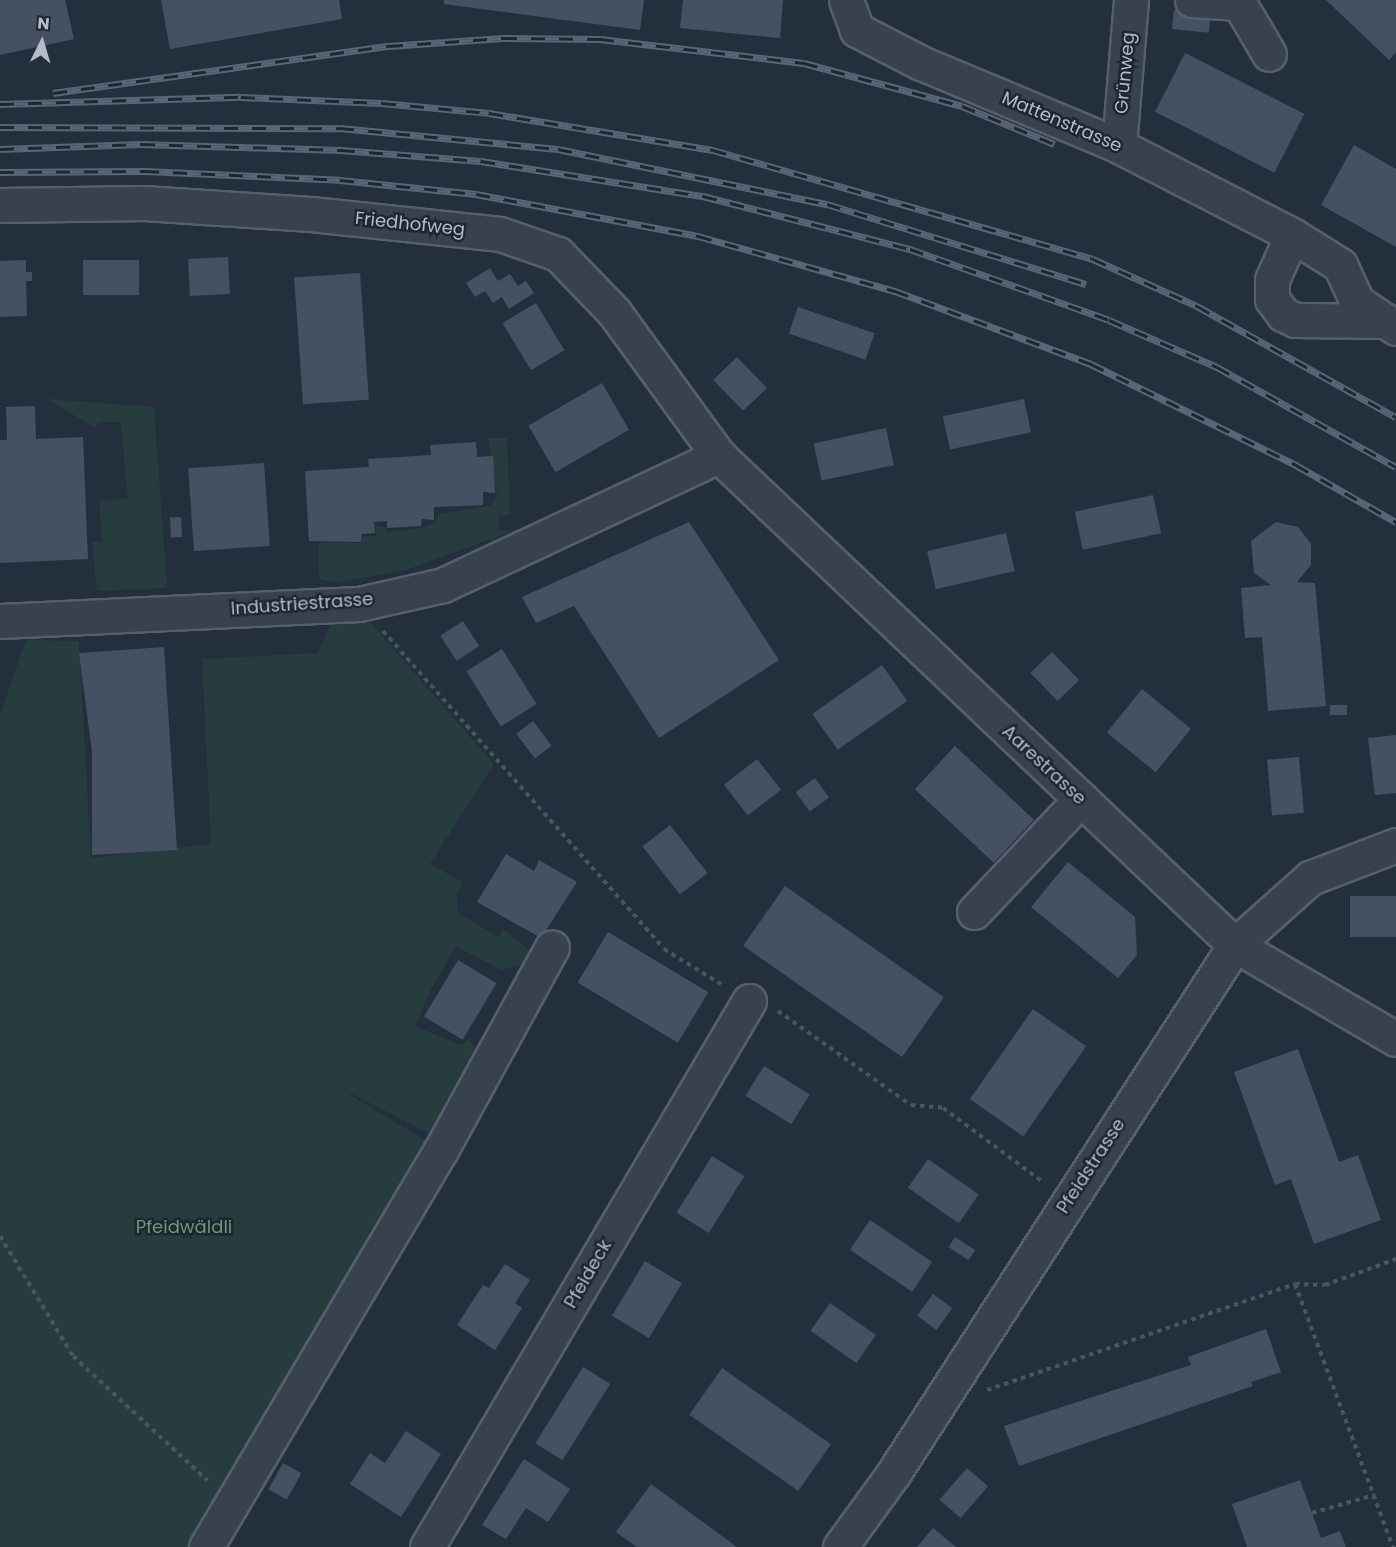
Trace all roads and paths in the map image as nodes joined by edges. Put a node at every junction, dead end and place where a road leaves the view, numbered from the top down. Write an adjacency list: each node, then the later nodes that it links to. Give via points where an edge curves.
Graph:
1 (846, 0): 5 (street, Mattenstrasse, via 857,30 921,63)
2 (1131, 0): 5 (street, Grünweg)
3 (1192, 0): 4 (street, via 1239,3)
4 (1269, 54)
5 (1119, 146): 7 (street, Mattenstrasse)
6 (0, 205): 9 (street, Friedhofweg, via 204,206 520,238 558,254 588,279)
7 (1292, 235): 8 (street, Mattenstrasse, via 1340,266 1357,302); 8 (street, Mattenstrasse, via 1272,280 1272,299 1283,314 1295,320)
8 (1389, 325)
9 (719, 456): 10 (street, Industriestrasse, via 443,585); 12 (street, Aarestrasse)
10 (359, 604): 11 (street, Industriestrasse); 17 (path, via 664,949)
11 (0, 621)
12 (1080, 799): 14 (street); 15 (street, Aarestrasse)
13 (1396, 845): 15 (street, Pfeidstrasse, via 1310,878)
14 (974, 912)
15 (1236, 945): 18 (street, Aarestrasse); 23 (street, Pfeidstrasse)
16 (552, 947): 25 (street)
17 (749, 1001): 19 (path, via 771,1006 911,1105 944,1107); 28 (street, Pfeideck)
18 (1396, 1040)
19 (1048, 1186)
20 (0, 1236): 25 (path, via 73,1356)
21 (1396, 1259): 22 (path, via 1325,1285)
22 (1295, 1284): 23 (path); 24 (path)
23 (936, 1408): 29 (street, Pfeidstrasse)
24 (1374, 1495): 26 (path); 30 (path)
25 (235, 1506): 27 (street)
26 (1312, 1513)
27 (206, 1547)
28 (427, 1547)
29 (840, 1547)
30 (1393, 1547)

